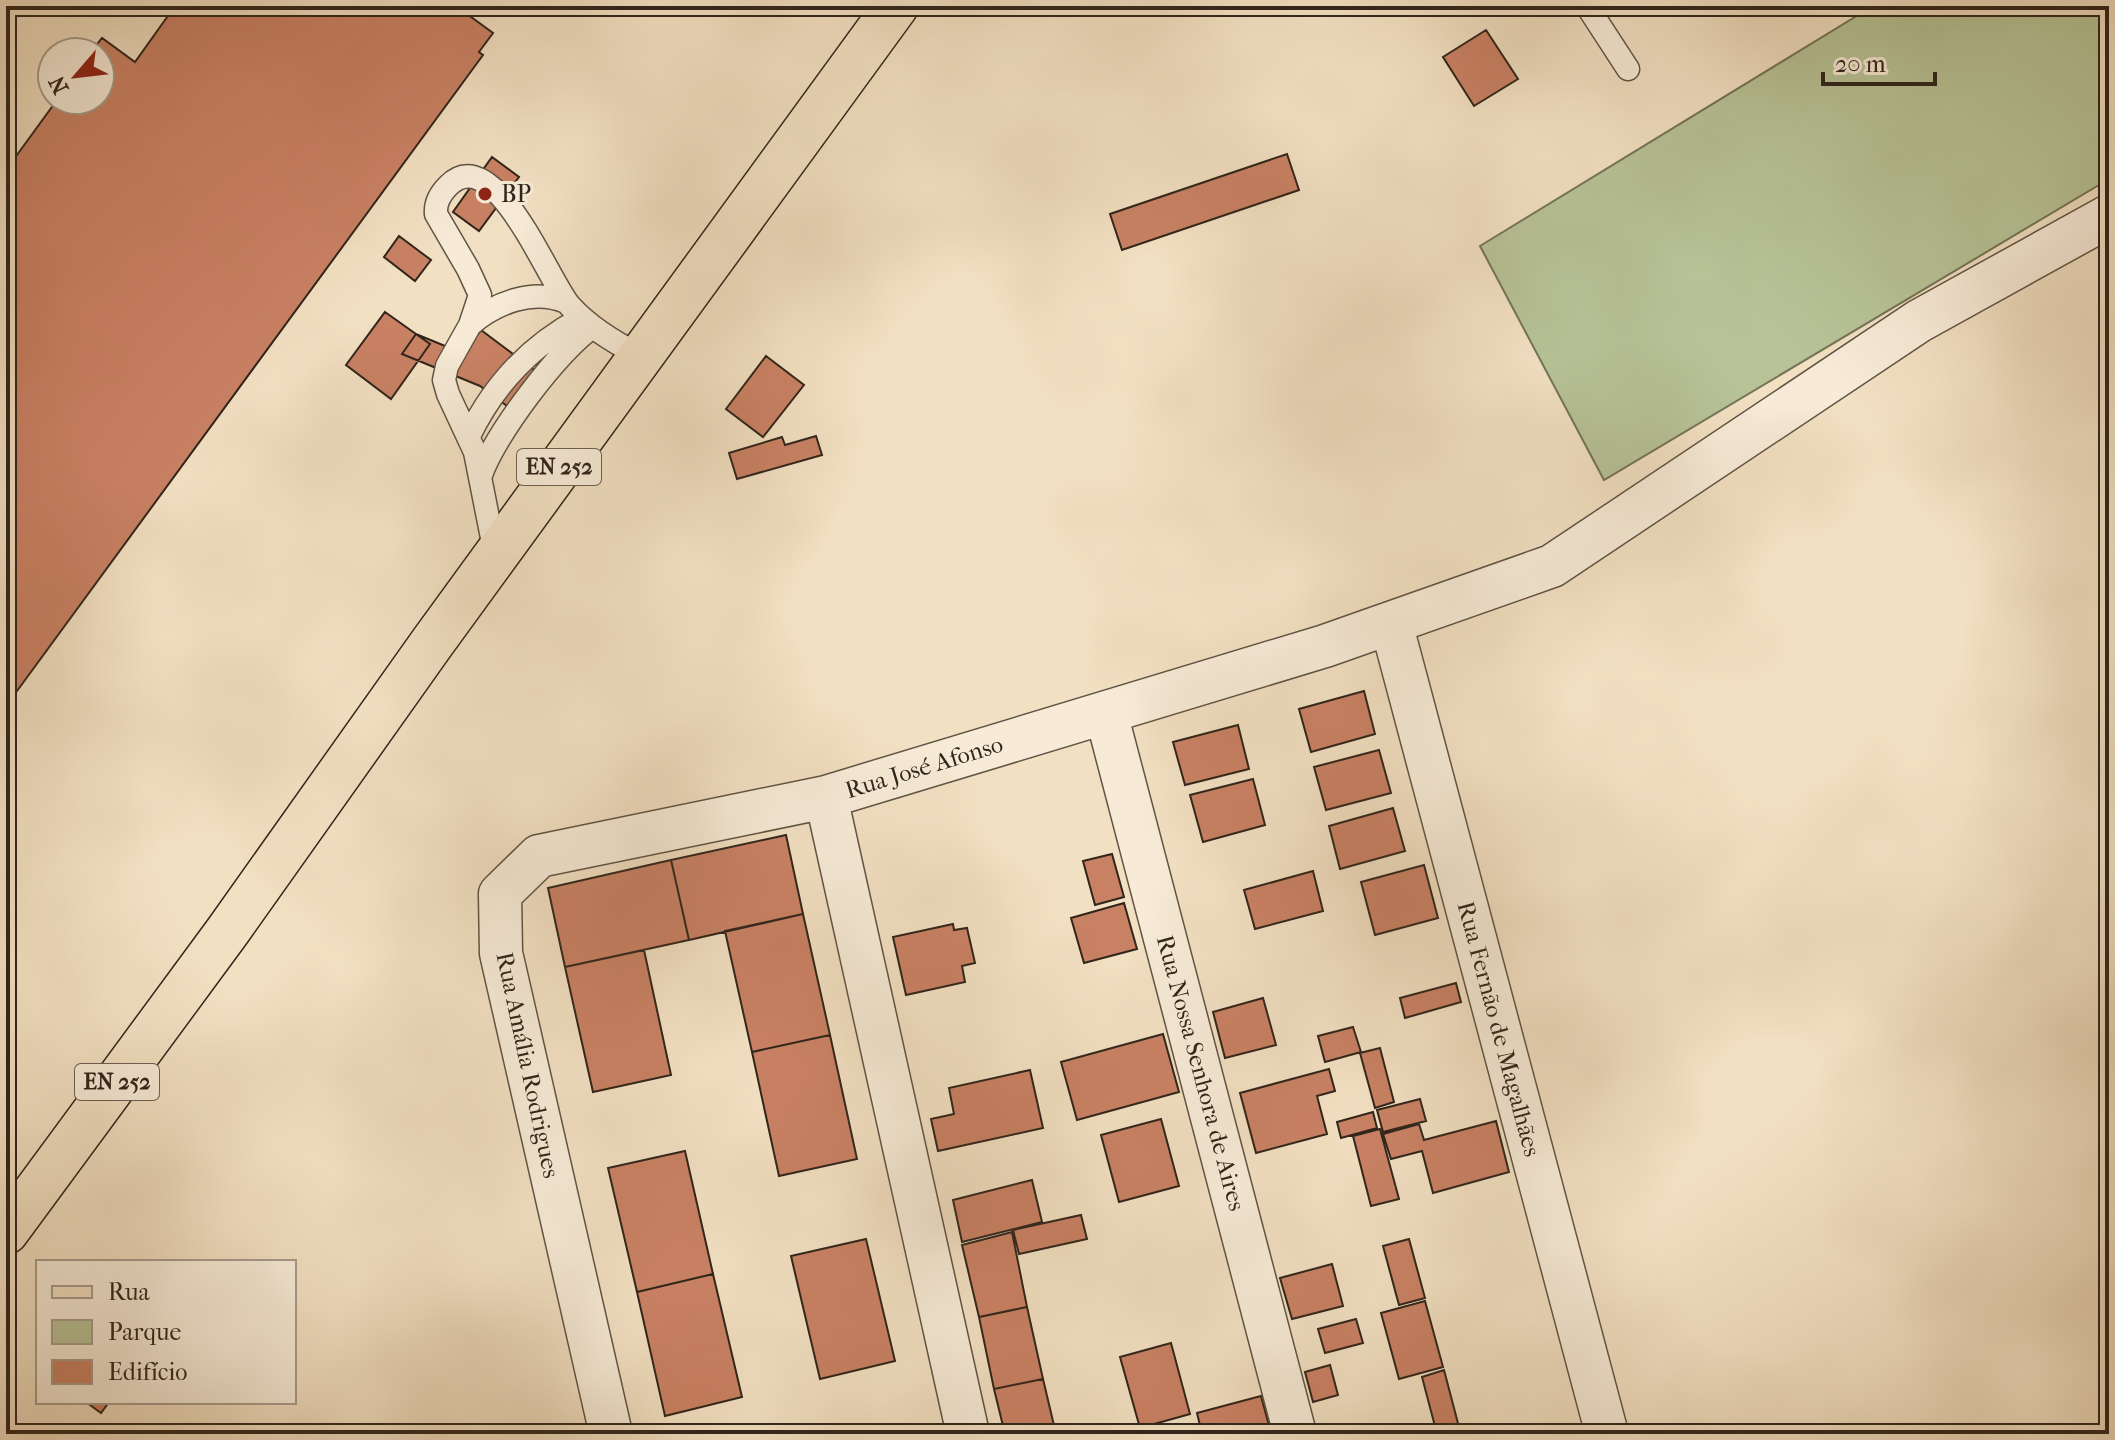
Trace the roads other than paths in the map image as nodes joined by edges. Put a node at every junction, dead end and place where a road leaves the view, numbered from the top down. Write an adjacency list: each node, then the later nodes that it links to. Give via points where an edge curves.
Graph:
1 (896, 6): 8 (main road, EN 252)
2 (1587, 6): 3 (lane)
3 (1628, 69)
4 (2109, 216): 12 (street, Rua José Afonso, via 1919,321 1552,566)
5 (566, 302): 6 (lane); 7 (lane, via 549,296 521,298); 7 (lane, via 508,204 465,176 438,199 436,214 478,288)
6 (588, 322): 8 (lane); 9 (lane, via 549,337 514,367); 10 (lane, via 535,388 491,451)
7 (470, 325): 9 (lane, via 444,380)
8 (641, 356): 11 (main road, EN 252)
9 (469, 436): 10 (lane)
10 (481, 475): 11 (lane)
11 (496, 555): 15 (main road, EN 252)
12 (1391, 623): 13 (street, Rua José Afonso); 19 (street, Rua Fernão de Magalhães)
13 (1106, 713): 14 (street, Rua José Afonso); 18 (street, Rua Nossa Senhora de Aires)
14 (826, 797): 16 (street, Rua Amália Rodrigues, via 539,856 500,894 501,953); 17 (street, Rua José Afonso)
15 (6, 1232)
16 (611, 1434)
17 (968, 1434)
18 (1295, 1434)
19 (1607, 1434)

